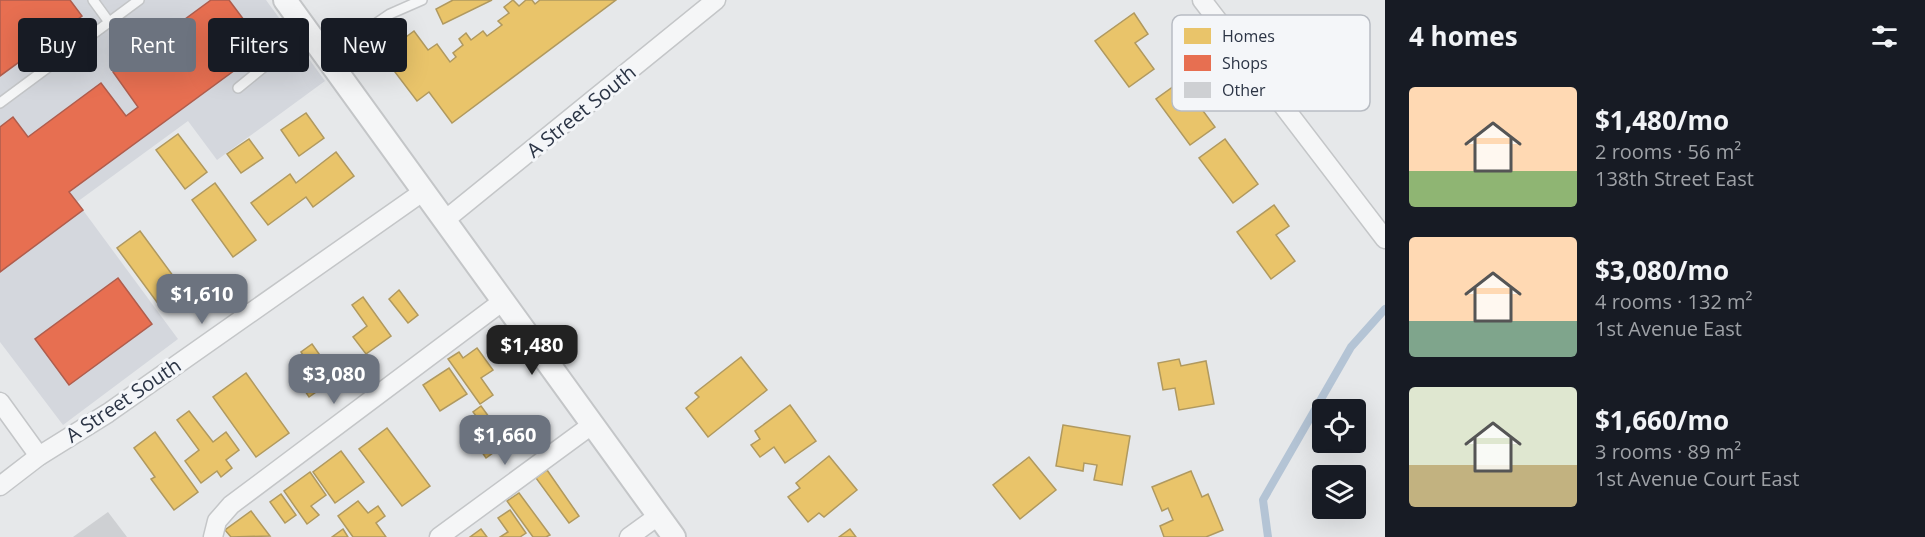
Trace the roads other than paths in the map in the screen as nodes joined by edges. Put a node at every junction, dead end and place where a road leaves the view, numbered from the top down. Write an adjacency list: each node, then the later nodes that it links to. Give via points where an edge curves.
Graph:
1 (93, 0): 11 (lane)
2 (139, 0): 8 (lane)
3 (285, 0): 9 (street)
4 (422, 0): 10 (lane)
5 (716, 0): 20 (street, A Street South)
6 (1202, 0): 7 (street)
7 (1213, 15)
8 (114, 18)
9 (298, 18)
10 (384, 18)
11 (109, 22): 17 (lane)
12 (309, 32): 13 (street)
13 (321, 49)
14 (257, 72): 16 (lane)
15 (338, 72): 19 (street)
16 (238, 87)
17 (0, 103)
18 (1287, 111): 21 (street)
19 (424, 191): 20 (street); 25 (street, A Street South, via 108,413)
20 (445, 220): 22 (street)
21 (1385, 239)
22 (503, 301): 24 (street); 28 (street, via 231,506 217,521)
23 (0, 402): 25 (street)
24 (593, 424): 27 (street); 29 (street)
25 (39, 456): 26 (street, A Street South)
26 (0, 486)
27 (658, 516): 30 (street); 31 (street)
28 (213, 537)
29 (439, 537)
30 (629, 537)
31 (674, 537)

